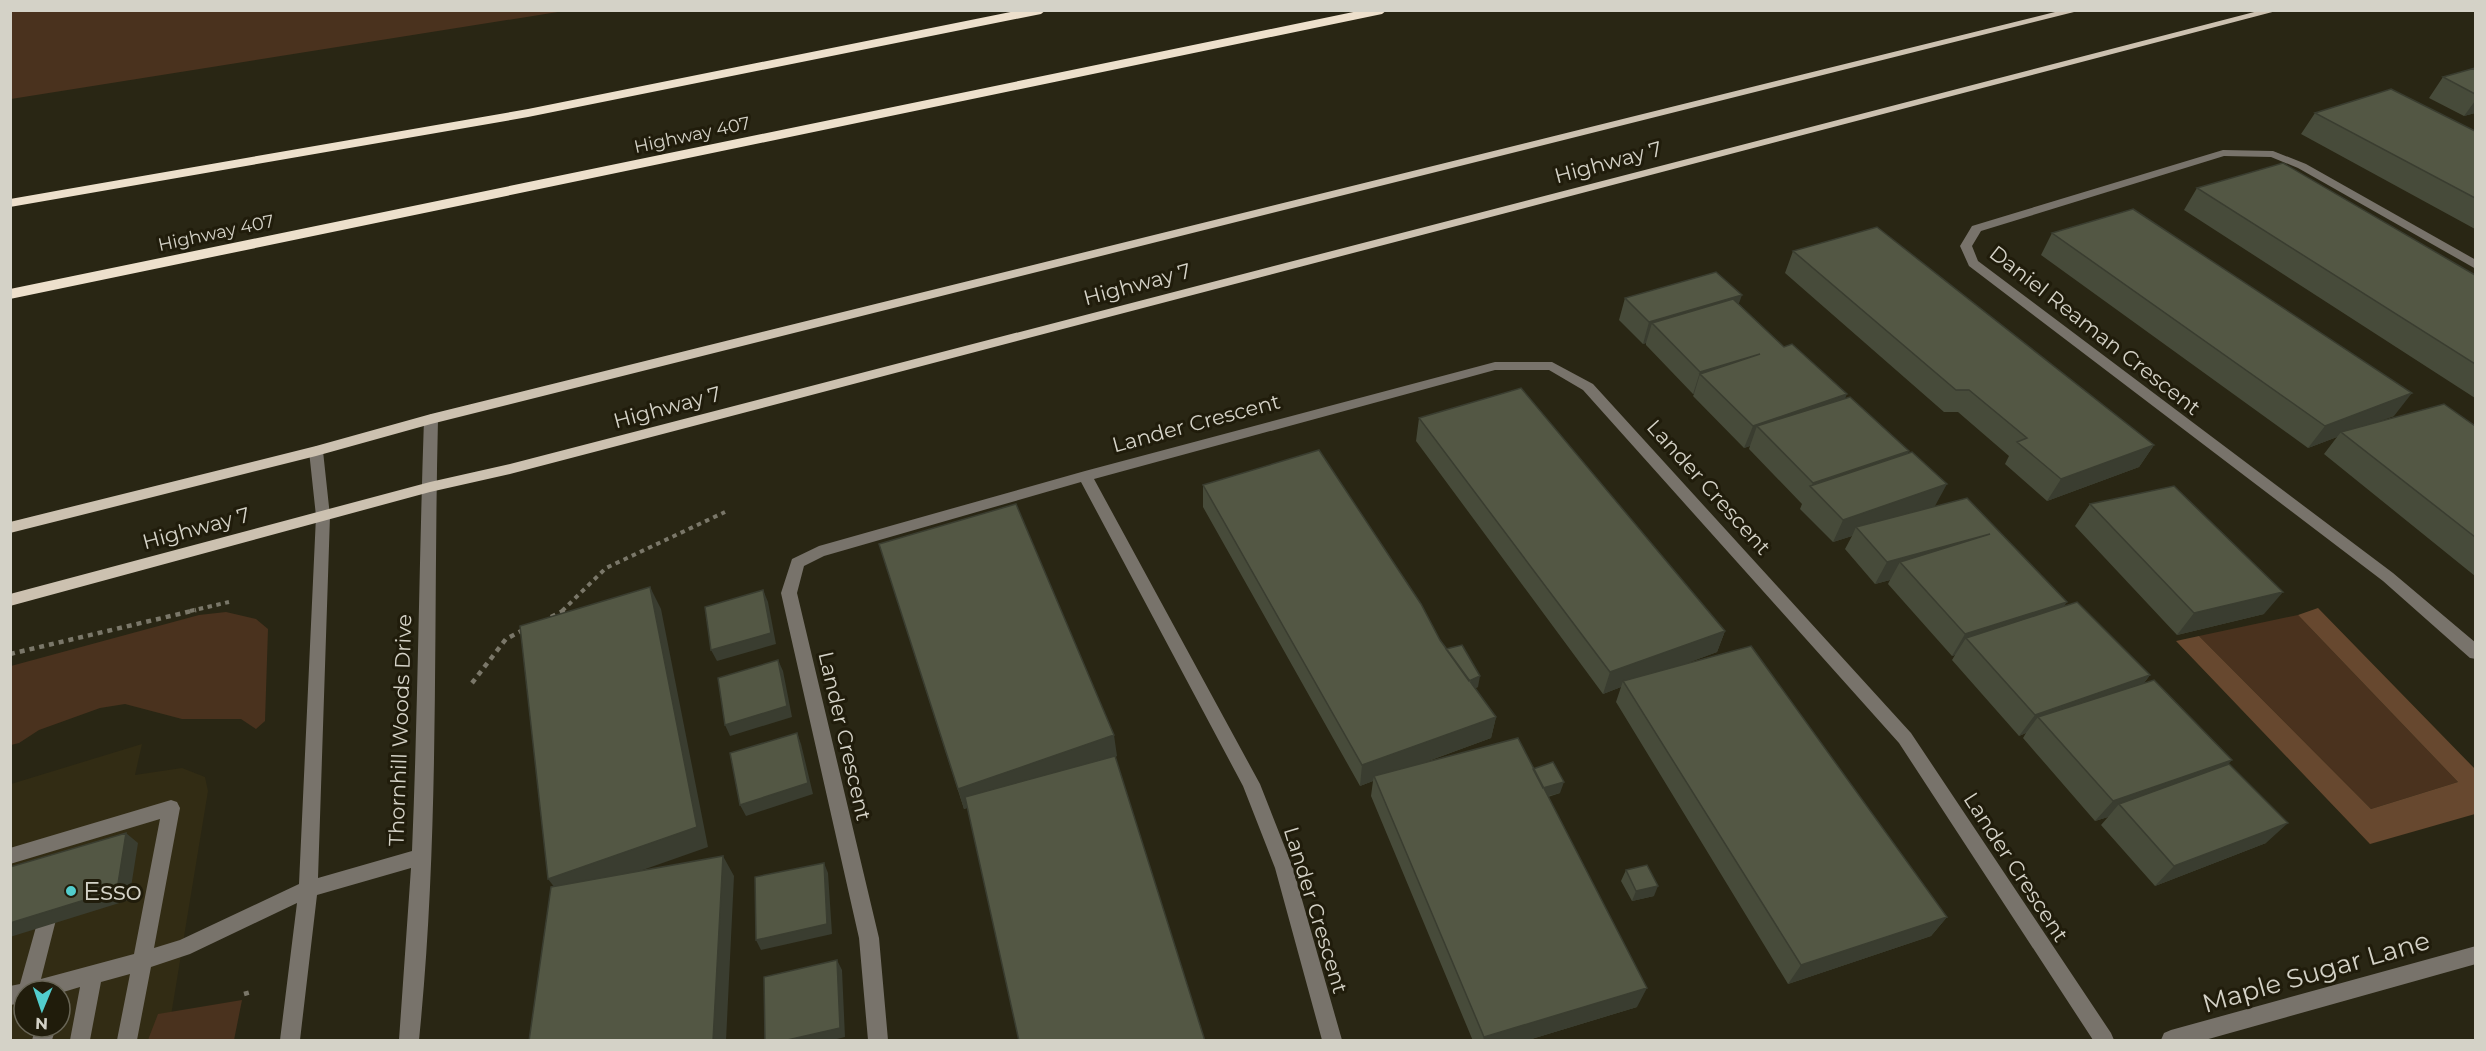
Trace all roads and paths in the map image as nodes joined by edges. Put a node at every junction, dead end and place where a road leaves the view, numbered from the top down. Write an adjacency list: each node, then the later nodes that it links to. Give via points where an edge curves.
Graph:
1 (1041, 10): 5 (highway, via 528,113)
2 (1382, 10): 7 (highway, Highway 407)
3 (2077, 10): 8 (main road, Highway 7)
4 (2275, 10): 11 (main road, Highway 7)
5 (10, 203)
6 (2475, 265): 19 (street, Daniel Reaman Crescent, via 2302,166 2273,154 2223,153 1976,229 1966,246 1973,263 2388,578)
7 (10, 294)
8 (431, 419): 9 (main road, Highway 7); 11 (street, Thornhill Woods Drive)
9 (316, 452): 13 (street); 14 (main road, Highway 7)
10 (1085, 476): 39 (street, Lander Crescent, via 819,552 797,563 789,593 869,938); 40 (street, Lander Crescent, via 1251,784 1284,868); 41 (street, Lander Crescent, via 1495,366 1552,366 1588,387 1905,738)
11 (430, 487): 13 (main road, Highway 7); 24 (street, Thornhill Woods Drive)
12 (726, 512): 17 (path, via 606,568 565,610)
13 (323, 516): 15 (main road, Highway 7); 26 (street)
14 (10, 528)
15 (10, 600)
16 (229, 602): 20 (path)
17 (545, 620)
18 (536, 624): 21 (path, via 506,639)
19 (2475, 653)
20 (10, 654)
21 (472, 682)
22 (69, 839): 23 (street); 25 (street); 29 (street, via 171,808)
23 (10, 856)
24 (420, 857): 26 (street); 38 (street, Thornhill Woods Drive)
25 (63, 860)
26 (308, 889): 29 (street, via 183,948); 37 (street)
27 (54, 893): 31 (street)
28 (2475, 955): 42 (street, Maple Sugar Lane)
29 (142, 961): 30 (street); 36 (street)
30 (92, 975): 32 (street); 35 (street)
31 (31, 979)
32 (72, 982)
33 (251, 992): 34 (path)
34 (244, 994)
35 (80, 1041)
36 (127, 1041)
37 (290, 1041)
38 (409, 1041)
39 (878, 1041)
40 (1332, 1041)
41 (2104, 1041)
42 (2171, 1041)

